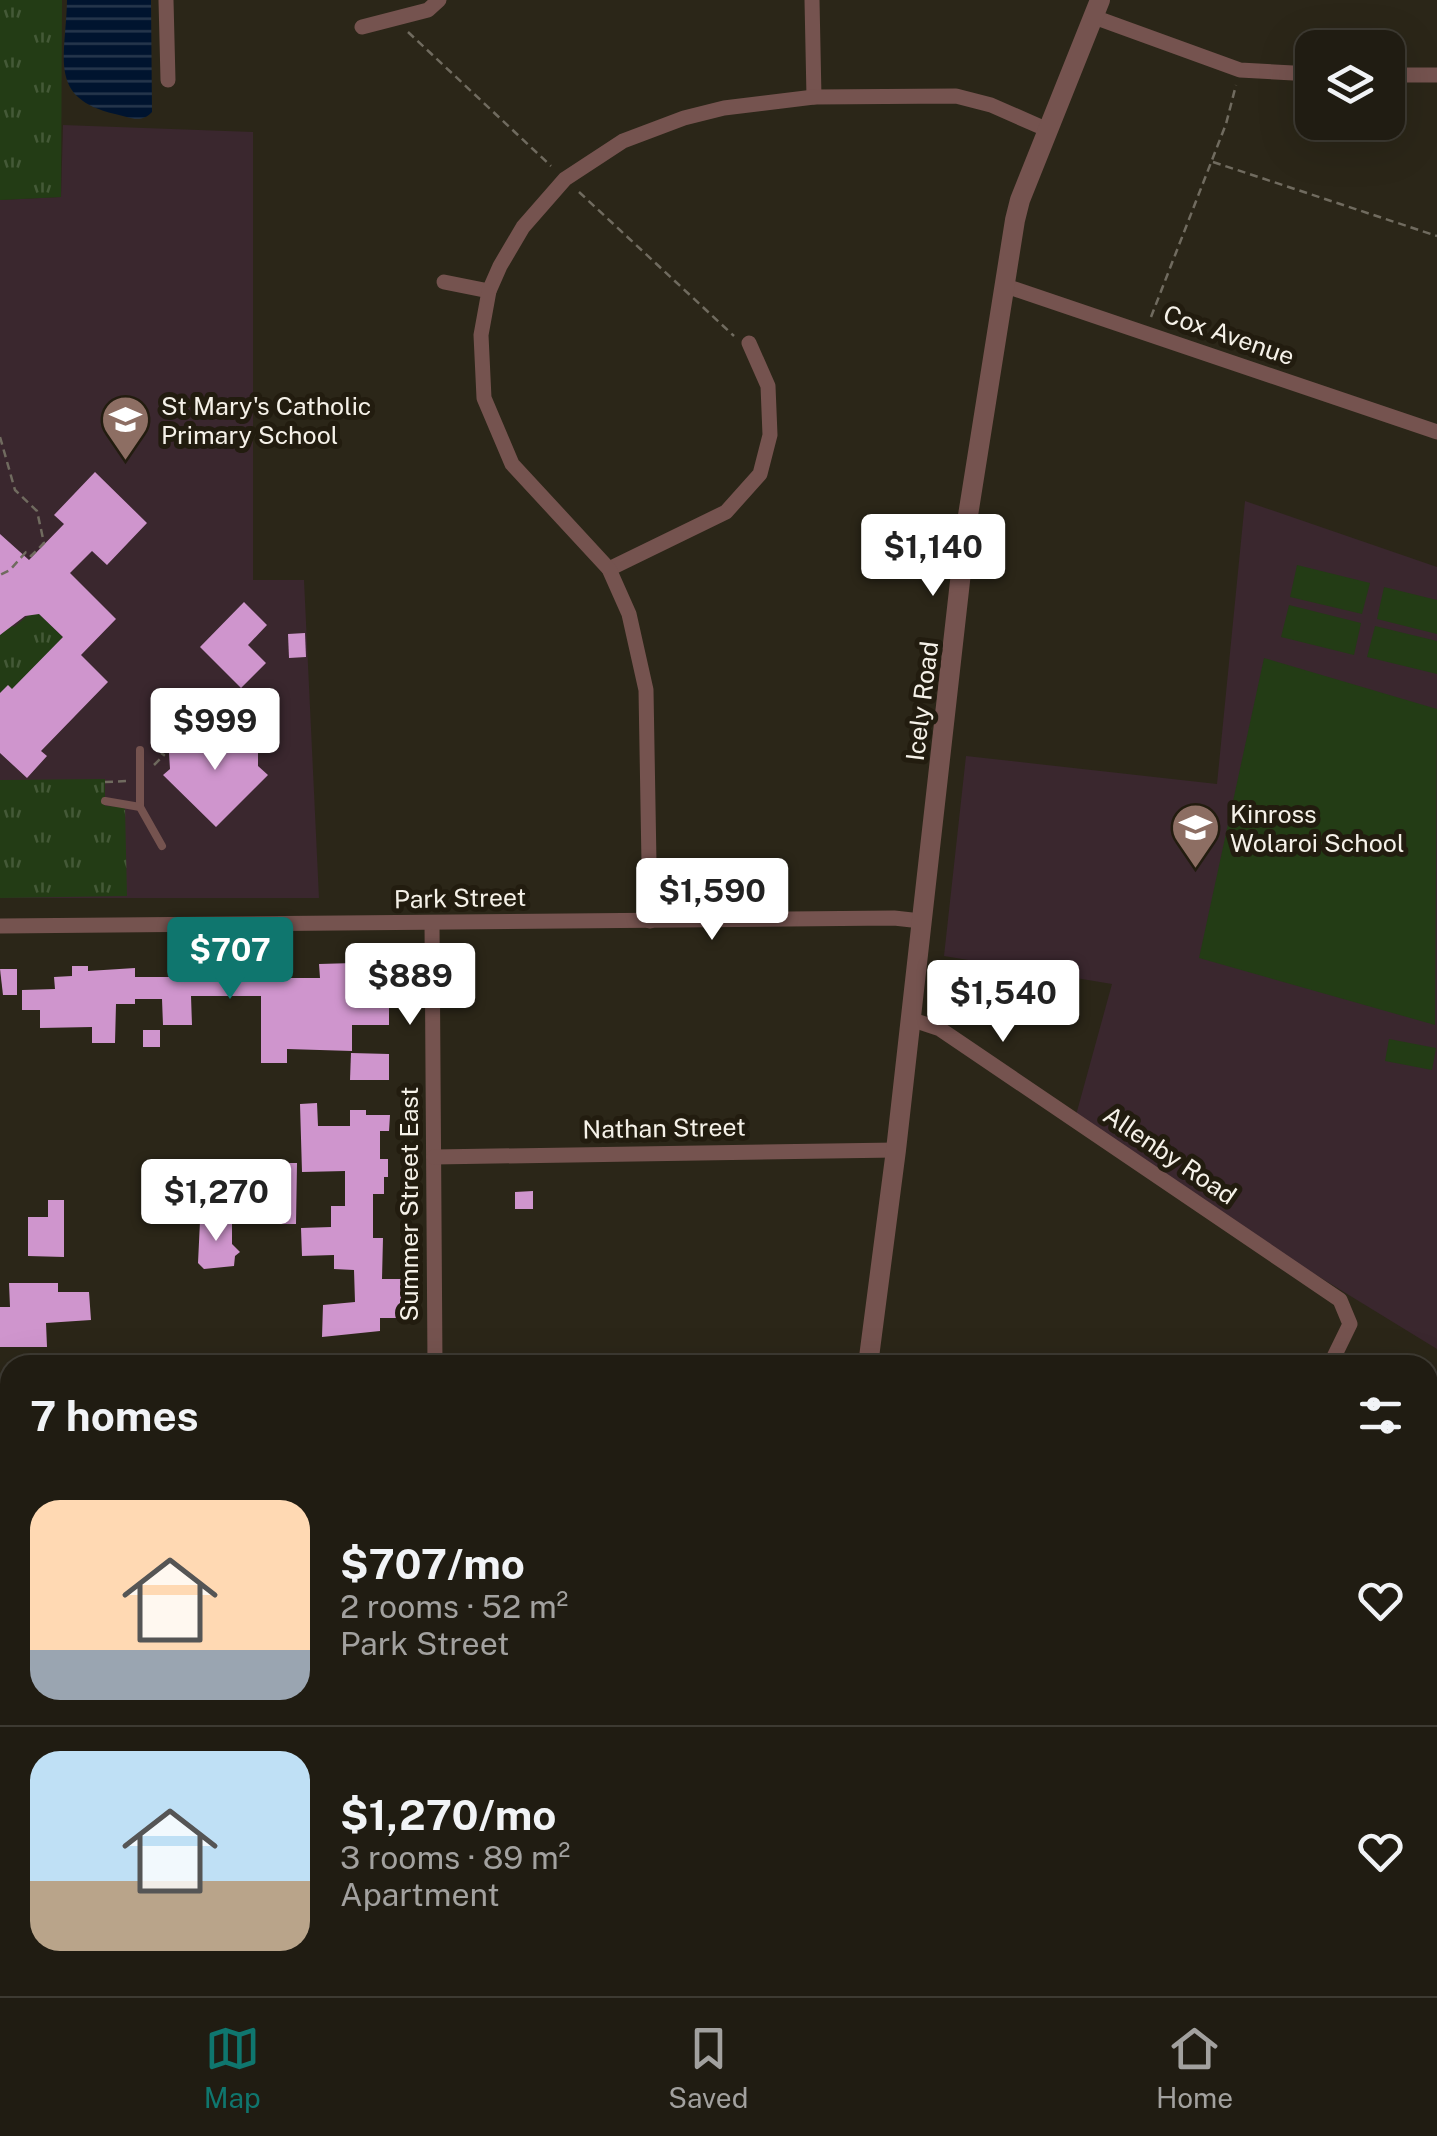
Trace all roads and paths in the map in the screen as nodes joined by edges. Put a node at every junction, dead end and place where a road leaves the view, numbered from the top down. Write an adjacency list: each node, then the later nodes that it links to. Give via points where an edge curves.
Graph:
1 (166, 0): 10 (street)
2 (440, 0): 5 (street, via 428,10)
3 (812, 0): 11 (street)
4 (1097, 8): 6 (street); 12 (street, Icely Road)
5 (362, 27)
6 (1240, 70): 7 (street); 13 (path)
7 (1295, 73)
8 (1405, 75): 9 (street)
9 (1437, 75)
10 (168, 80)
11 (814, 97): 12 (street, via 956,96); 17 (street, via 724,108 623,141 565,179 537,209)
12 (1048, 130): 16 (street, Icely Road, via 1020,200)
13 (1212, 162): 14 (path); 18 (path)
14 (1437, 236)
15 (444, 282): 17 (street)
16 (1006, 286): 18 (street, Cox Avenue); 33 (street, Icely Road, via 971,488)
17 (489, 291): 22 (street, via 481,336 484,398 512,464)
18 (1145, 332): 20 (street, Cox Avenue)
19 (749, 343): 22 (street, via 768,386 770,436 760,474 726,512)
20 (1437, 432)
21 (0, 437): 23 (path, via 15,490 36,511 44,544)
22 (609, 569): 32 (street, via 629,614 646,690)
23 (0, 575)
24 (140, 750): 30 (lane)
25 (160, 753): 26 (path)
26 (149, 770)
27 (134, 781): 28 (path)
28 (105, 782)
29 (105, 802): 30 (lane)
30 (140, 807): 31 (lane)
31 (162, 846)
32 (650, 921): 33 (street, Park Street); 34 (street, Park Street)
33 (921, 921): 36 (street, Icely Road)
34 (432, 923): 35 (street, Park Street); 38 (street, Summer Street East)
35 (0, 926)
36 (910, 1019): 37 (street, Icely Road); 41 (street, Allenby Road, via 940,1029 1340,1300 1350,1324)
37 (896, 1150): 38 (street, Nathan Street); 40 (street, Icely Road)
38 (434, 1156): 39 (street, Summer Street East)
39 (435, 1355)
40 (869, 1355)
41 (1335, 1355)

